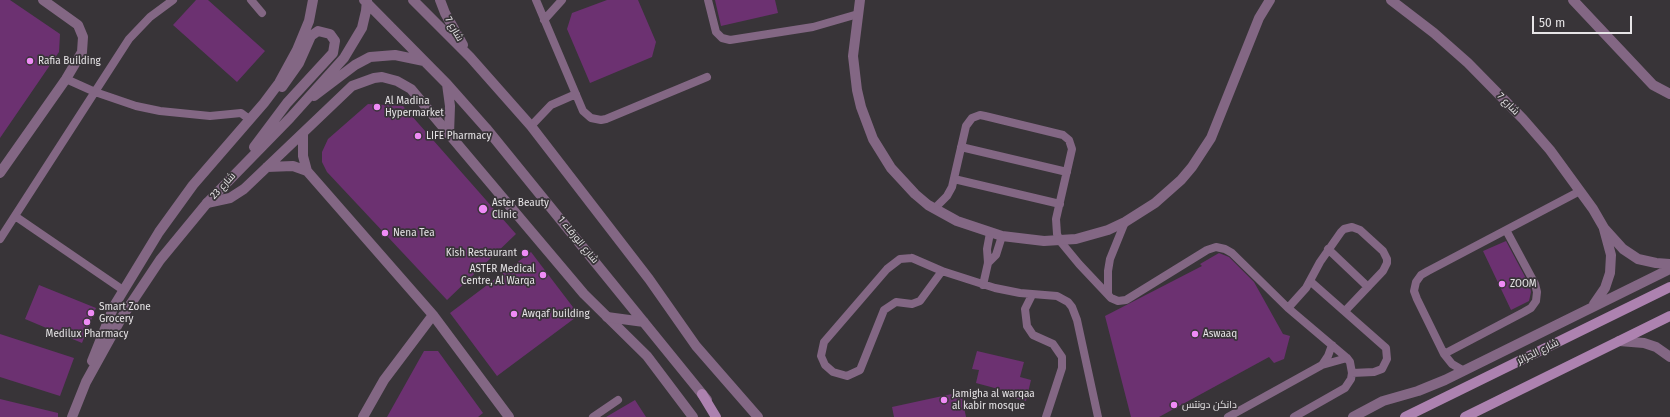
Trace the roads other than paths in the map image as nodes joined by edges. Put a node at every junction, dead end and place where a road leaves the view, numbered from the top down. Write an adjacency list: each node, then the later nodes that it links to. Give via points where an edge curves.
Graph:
1 (43, 0): 23 (street, via 78,25 82,37 82,52)
2 (173, 0): 25 (lane, via 150,17 129,39)
3 (251, 0): 17 (lane)
4 (313, 0): 29 (street, شارع 23, via 309,20 297,50 279,83)
5 (413, 0): 20 (street)
6 (440, 0): 20 (street, شارع 7, via 445,14)
7 (536, 0): 19 (lane)
8 (562, 0): 19 (lane)
9 (708, 0): 18 (lane, via 716,32 722,38 730,40 812,27)
10 (860, 0): 18 (street)
11 (1263, 0): 16 (street)
12 (1270, 0): 16 (street)
13 (1391, 0): 41 (street, شارع 7, via 1434,33 1490,84 1550,150)
14 (1573, 0): 27 (street, via 1653,85)
15 (366, 1): 21 (street, شارع الورقاء 1); 28 (street, شارع 23, via 362,28 351,49)
16 (1261, 12): 46 (street, via 1218,122 1202,153 1169,192)
17 (262, 13)
18 (858, 14): 44 (street, via 854,39 854,73 866,123 891,168 915,194)
19 (544, 20): 26 (lane)
20 (470, 57): 31 (street)
21 (424, 61): 24 (street, شارع الورقاء 1); 28 (street, via 395,54 370,57)
22 (707, 77): 26 (lane, via 601,120 586,115)
23 (66, 79): 25 (lane); 39 (street)
24 (447, 84): 33 (street, via 450,106); 71 (street, شارع الورقاء 1)
25 (95, 92): 30 (lane, via 160,111 216,116 241,113); 45 (lane)
26 (576, 94): 31 (lane, via 552,105)
27 (1670, 94)
28 (304, 102): 36 (street, شارع 23)
29 (264, 103): 30 (street, شارع 23); 36 (street, via 288,81 311,36 318,31 330,34 335,41 333,53 283,108)
30 (249, 119): 62 (street, شارع 23, via 175,208)
31 (531, 126): 90 (street, via 649,279 696,346)
32 (303, 133): 33 (street, via 352,86 366,79 382,77 397,81 411,89); 35 (street); 37 (street, via 303,156)
33 (449, 134): 70 (street, via 584,294)
34 (961, 147): 38 (lane); 38 (lane, via 966,126 972,118 980,115 1067,137 1072,149); 40 (lane)
35 (267, 167): 37 (street, via 286,166); 42 (street, via 237,194 223,201)
36 (238, 170): 42 (street, شارع 23)
37 (307, 171): 68 (street)
38 (1067, 172): 43 (lane)
39 (0, 173)
40 (954, 179): 43 (lane); 44 (lane, via 947,196)
41 (1580, 191): 47 (street, شارع 7); 48 (lane)
42 (207, 203): 80 (street, شارع 23, via 147,279 122,317)
43 (1060, 204): 52 (lane, via 1056,226)
44 (934, 209): 49 (street)
45 (15, 216): 51 (lane); 62 (lane)
46 (1125, 222): 52 (street, via 1092,236); 63 (lane, via 1110,259)
47 (1604, 228): 55 (street, شارع 7, via 1623,249 1638,259); 65 (street, شارع 7, via 1611,255 1610,273 1601,296)
48 (1506, 230): 74 (lane, via 1421,275 1416,282 1414,291 1417,299); 74 (lane, via 1535,284 1536,301 1532,308)
49 (990, 233): 50 (street); 54 (lane)
50 (1002, 236): 52 (street); 54 (lane, via 996,255)
51 (0, 239)
52 (1060, 241): 63 (lane)
53 (1328, 249): 58 (lane); 60 (lane); 60 (lane, via 1344,229 1352,227 1360,230 1383,251 1387,259 1386,267)
54 (988, 263): 59 (lane)
55 (1670, 264)
56 (1670, 269): 65 (street)
57 (942, 271): 57 (lane, via 912,258 896,262 824,342 821,356 825,365 842,375 852,375 860,370 884,310 896,302 912,304 920,301); 59 (lane)
58 (1310, 281): 66 (lane); 67 (lane)
59 (983, 285): 64 (lane)
60 (1368, 287): 67 (lane)
61 (1670, 287): 96 (main road, شارع الجزائر)
62 (123, 290): 80 (street, شارع 23, via 102,333)
63 (1108, 294): 66 (lane, via 1118,301 1126,300 1207,250 1220,247 1232,253)
64 (1032, 295): 91 (lane, via 1025,309 1027,326 1033,335 1053,344 1062,357 1062,368); 92 (lane, via 1057,296 1068,302 1072,308 1077,320)
65 (1592, 307): 78 (street)
66 (1288, 308): 73 (lane)
67 (1345, 311): 79 (lane, via 1383,344 1388,355 1384,366 1378,371)
68 (433, 315): 84 (street, via 384,380); 85 (street)
69 (1670, 316): 72 (main road)
70 (607, 317): 71 (street); 87 (street, via 647,356)
71 (644, 322): 81 (street, شارع الورقاء 1)
72 (1619, 341): 75 (street, via 1644,343 1656,347); 97 (main road)
73 (1332, 345): 76 (lane); 77 (lane)
74 (1444, 354): 78 (lane, via 1452,364)
75 (1670, 357)
76 (1347, 358): 77 (lane); 79 (lane)
77 (1322, 365): 93 (lane)
78 (1464, 371): 95 (street, via 1418,391 1384,401)
79 (1352, 373): 94 (lane, via 1345,388)
80 (86, 382): 83 (street, شارع 23)
81 (702, 394): 88 (main road); 89 (street, شارع الورقاء 1)
82 (618, 400): 86 (lane)
83 (72, 417)
84 (364, 417)
85 (509, 417)
86 (593, 417)
87 (693, 417)
88 (716, 417)
89 (720, 417)
90 (758, 417)
91 (1046, 417)
92 (1098, 417)
93 (1228, 417)
94 (1294, 417)
95 (1353, 417)
96 (1405, 417)
97 (1465, 417)

